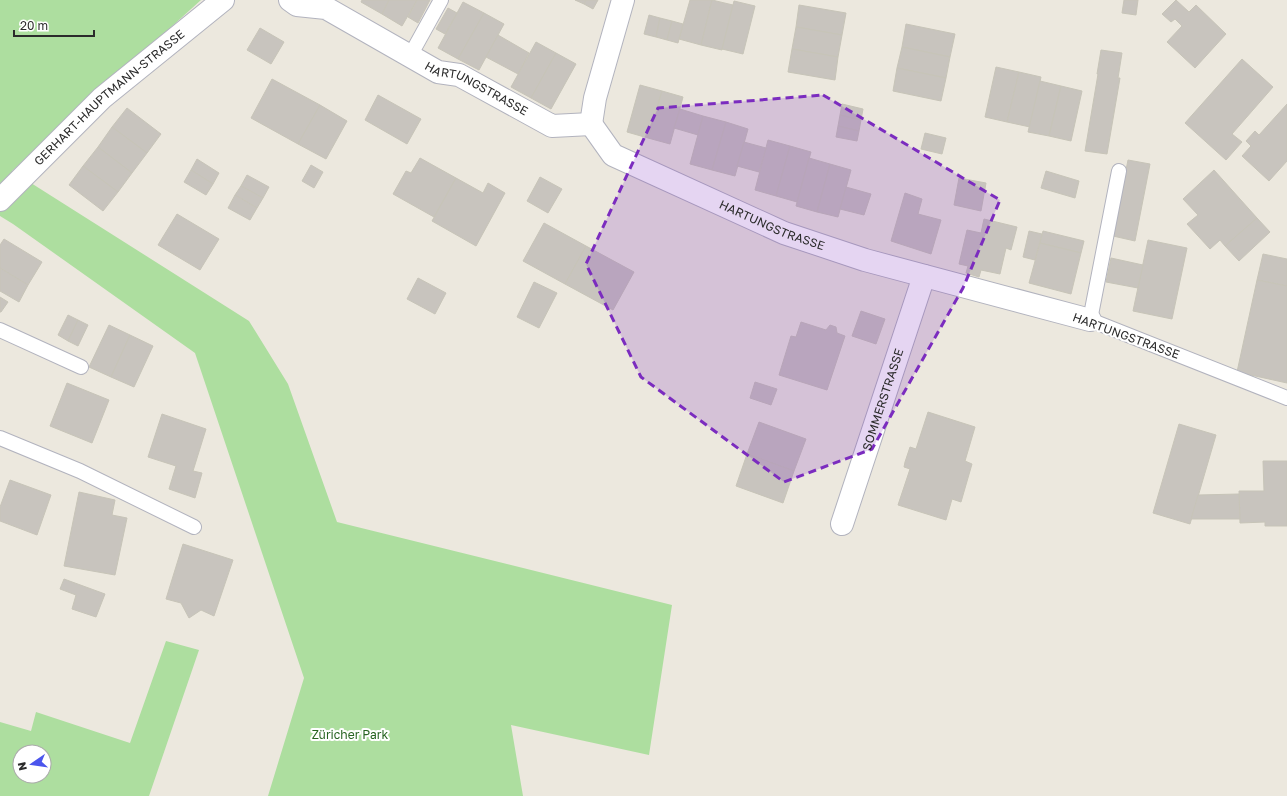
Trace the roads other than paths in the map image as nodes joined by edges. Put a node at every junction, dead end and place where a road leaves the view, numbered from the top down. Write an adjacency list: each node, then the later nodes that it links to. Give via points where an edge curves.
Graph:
1 (223, 0): 8 (street, GERHART-HAUPTMANN-STRASSE, via 102,98)
2 (290, 0): 5 (street, HARTUNGSTRASSE, via 297,5 326,8)
3 (441, 0): 5 (lane)
4 (623, 0): 6 (street, via 595,98)
5 (410, 56): 6 (street, HARTUNGSTRASSE, via 438,72 459,76 552,126)
6 (591, 124): 9 (street, HARTUNGSTRASSE, via 613,155 784,233 865,260)
7 (1119, 171): 10 (lane)
8 (0, 200)
9 (924, 276): 10 (street, HARTUNGSTRASSE); 15 (street, SOMMERSTRASSE)
10 (1090, 320): 13 (lane, HARTUNGSTRASSE)
11 (0, 330): 12 (lane)
12 (81, 367)
13 (1287, 398)
14 (0, 438): 16 (lane, via 80,471)
15 (842, 524)
16 (194, 527)

